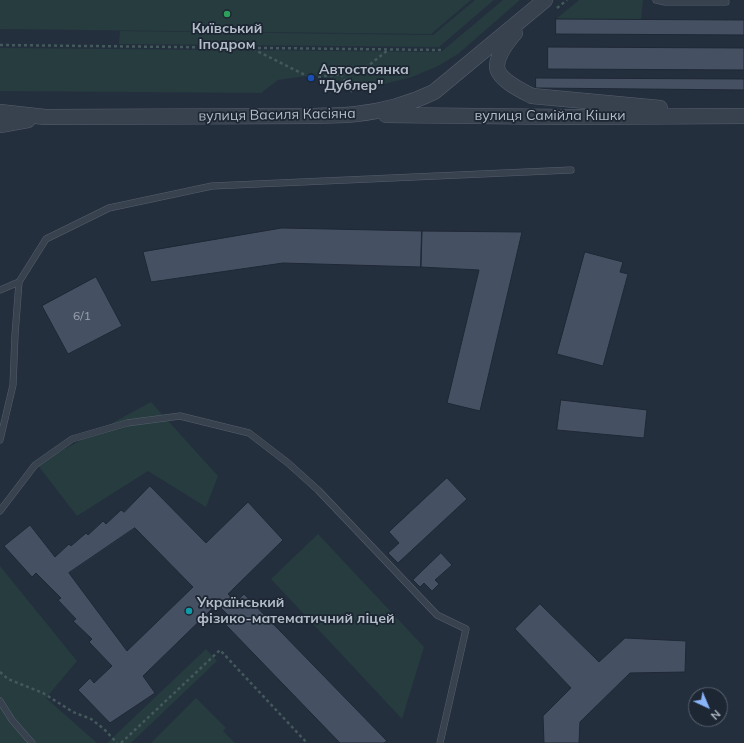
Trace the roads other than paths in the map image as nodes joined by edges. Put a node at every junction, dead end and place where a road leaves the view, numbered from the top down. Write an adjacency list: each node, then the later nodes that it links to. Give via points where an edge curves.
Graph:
1 (656, 0): 2 (lane)
2 (726, 2)
3 (545, 6): 4 (street, вулиця Василя Касіяна); 8 (street, via 503,47 497,66 500,73 518,90 532,96)
4 (434, 92): 6 (street, вулиця Василя Касіяна, via 417,101); 7 (street, via 429,104)
5 (0, 112): 9 (street, вулиця Василя Касіяна)
6 (355, 115): 7 (street, вулиця Самійла Кішки); 9 (street, вулиця Василя Касіяна)
7 (437, 116): 8 (street, вулиця Самійла Кішки)
8 (739, 116)
9 (45, 117): 10 (street, вулиця Василя Касіяна)
10 (0, 125)
11 (571, 170): 12 (lane, via 212,186 108,208 46,239)
12 (19, 282): 13 (lane); 14 (lane, via 13,385)
13 (0, 290)
14 (0, 440)
15 (0, 511): 18 (lane, via 35,465 72,439 127,423 180,416 249,433 318,490 437,615 466,629)
16 (0, 701): 17 (lane)
17 (32, 743)
18 (440, 743)

